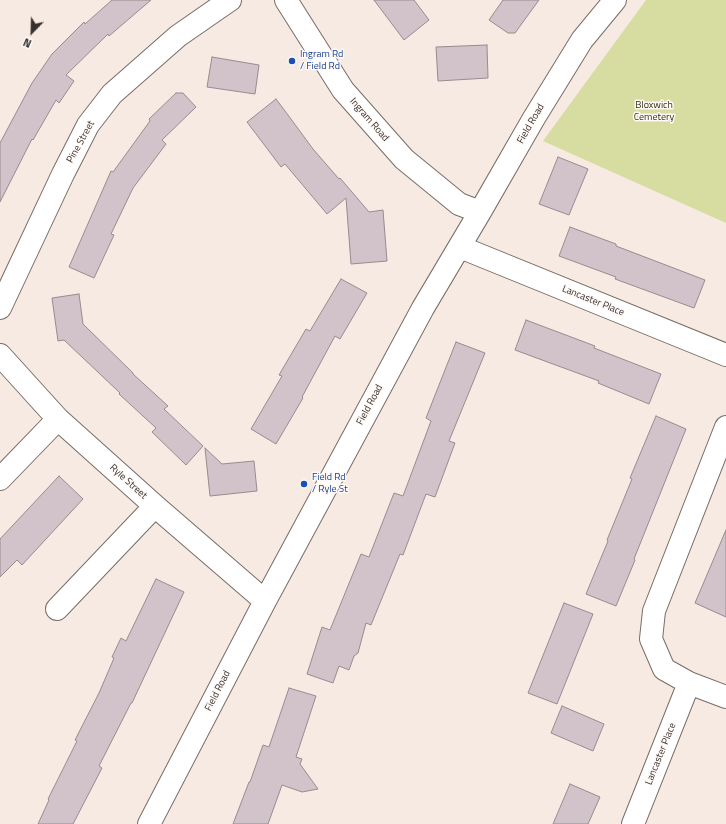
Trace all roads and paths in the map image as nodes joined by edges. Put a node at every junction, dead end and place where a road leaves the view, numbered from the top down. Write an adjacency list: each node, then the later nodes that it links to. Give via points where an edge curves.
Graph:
1 (230, 0): 6 (street, Pine Street, via 178,36 112,94 88,125)
2 (286, 0): 4 (street, Ingram Road, via 343,90 404,159 460,204)
3 (615, 0): 4 (street, Field Road, via 582,40)
4 (480, 212): 5 (street, Field Road)
5 (460, 247): 8 (street, Lancaster Place); 13 (street, Field Road, via 422,308)
6 (0, 308)
7 (0, 354): 9 (street, Ryle Street)
8 (726, 355)
9 (58, 419): 11 (street); 12 (street, Ryle Street)
10 (726, 427): 15 (street, via 654,611 651,639 664,669)
11 (0, 478)
12 (155, 506): 13 (street, Ryle Street); 14 (street)
13 (265, 601): 17 (street, Field Road)
14 (57, 609)
15 (689, 683): 16 (street); 18 (street, Lancaster Place)
16 (726, 697)
17 (149, 824)
18 (633, 824)

